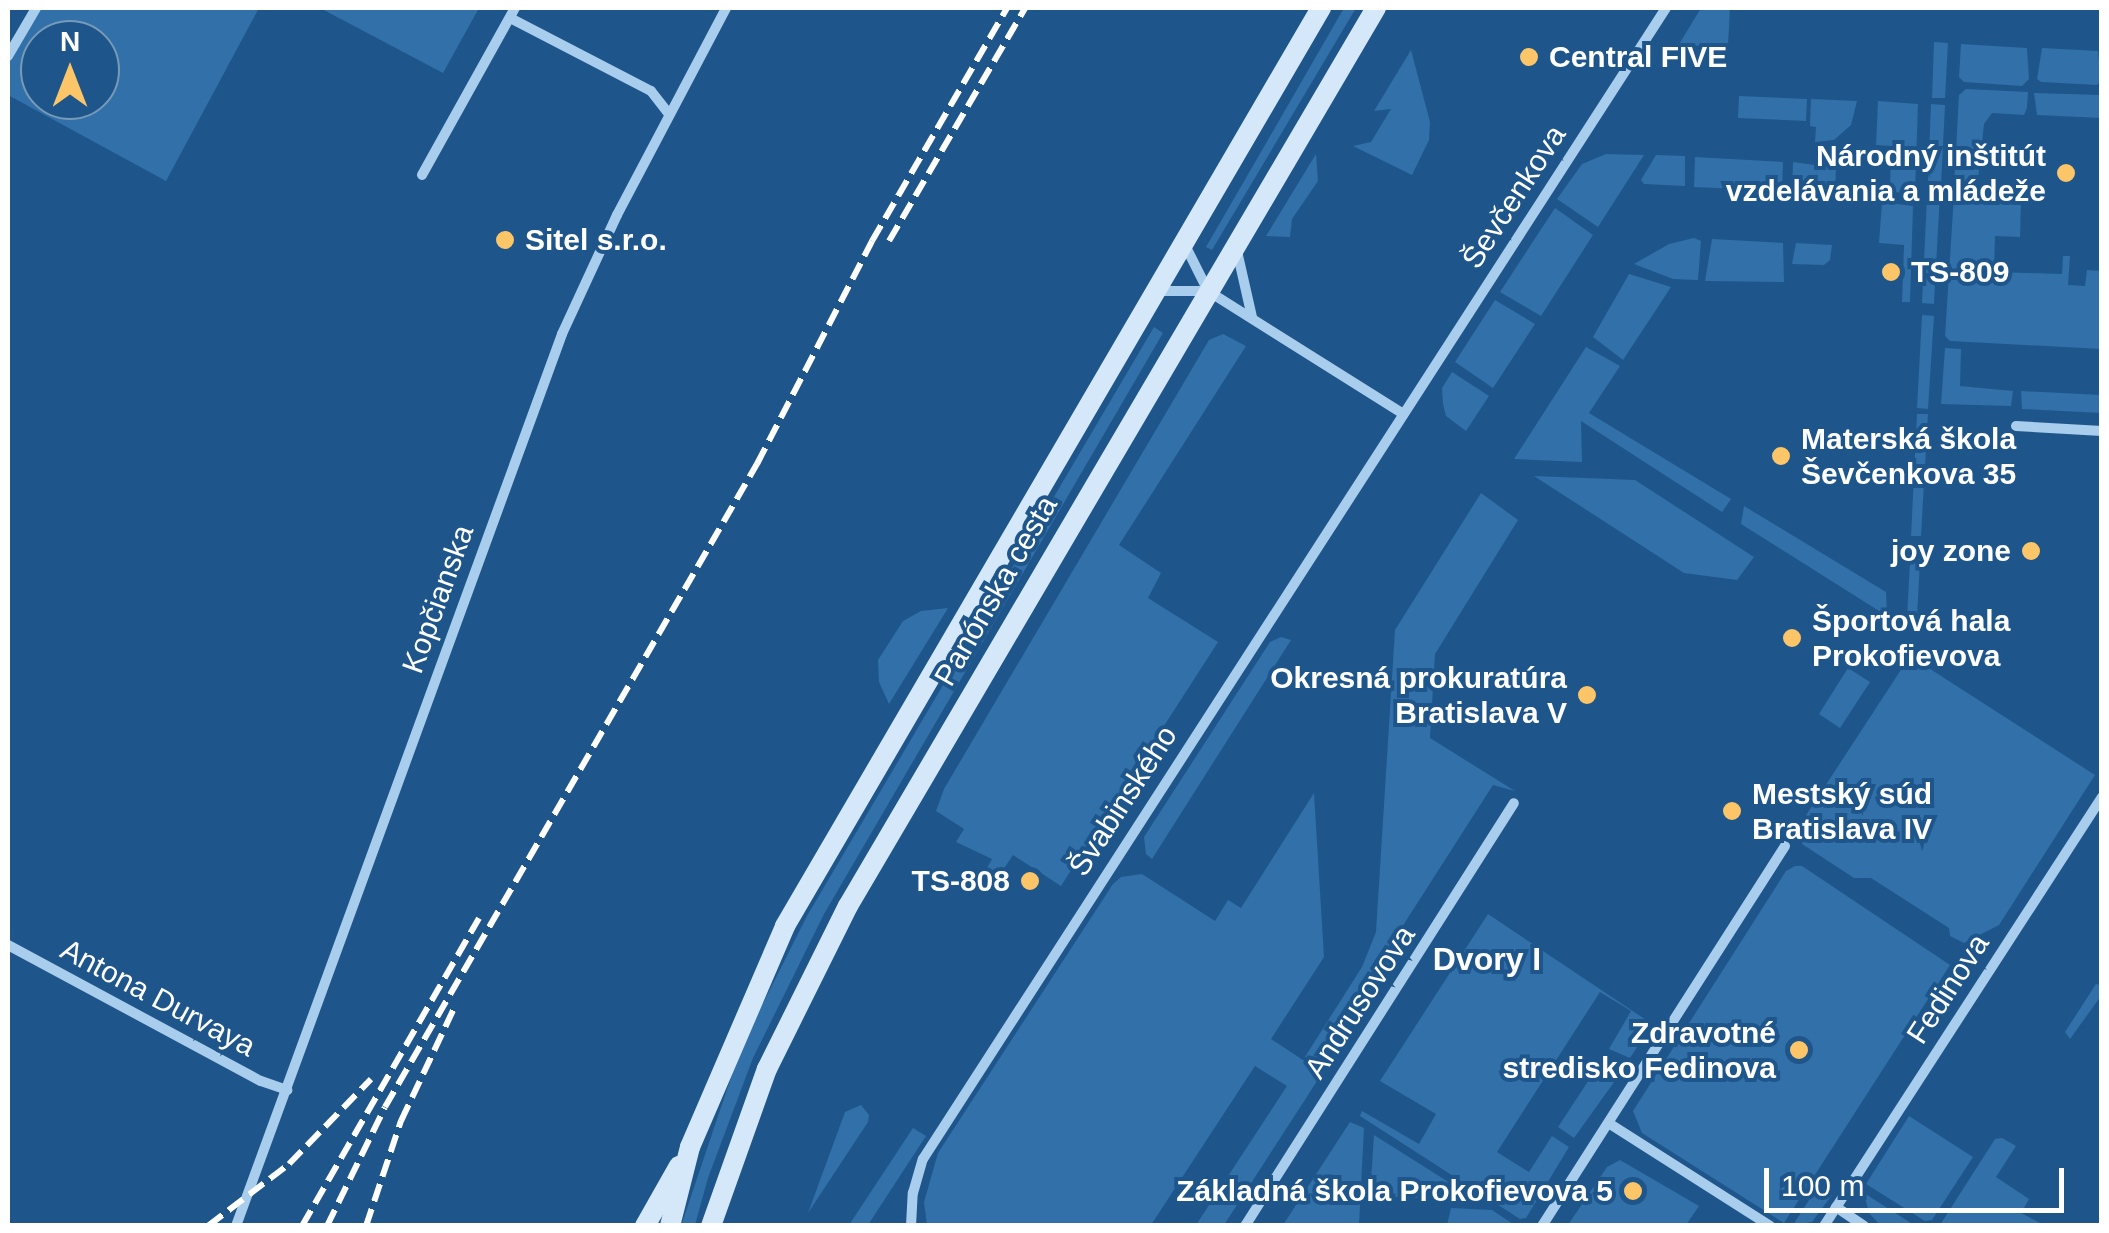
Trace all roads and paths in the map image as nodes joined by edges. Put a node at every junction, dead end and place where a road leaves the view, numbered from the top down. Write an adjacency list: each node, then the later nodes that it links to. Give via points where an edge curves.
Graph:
1 (36, 8): 7 (street)
2 (726, 8): 8 (street, Kopčianska)
3 (1321, 8): 10 (main road, Panónska cesta)
4 (1376, 8): 11 (main road, Panónska cesta)
5 (1666, 8): 15 (street, Ševčenkova)
6 (513, 12): 8 (street, via 651,91); 9 (street)
7 (8, 56)
8 (669, 114): 22 (street, Kopčianska, via 562,334)
9 (422, 175)
10 (1184, 242): 12 (main road, Panónska cesta); 13 (street)
11 (1236, 245): 13 (main road, Panónska cesta); 14 (street)
12 (1154, 292): 13 (street); 24 (main road, Panónska cesta, via 785,926)
13 (1208, 292): 14 (street); 29 (main road, Panónska cesta, via 813,970 753,1103)
14 (1252, 318): 15 (street)
15 (1403, 414): 30 (street, Švabinského, via 923,1159)
16 (2016, 426): 17 (street)
17 (2102, 430)
18 (2102, 797): 25 (street, Fedinova)
19 (1514, 803): 31 (street, Andrusovova)
20 (1785, 846): 23 (street)
21 (8, 945): 22 (street, Antona Durvaya)
22 (287, 1090): 26 (street, Kopčianska)
23 (1610, 1124): 32 (street); 33 (street)
24 (690, 1147): 27 (main road); 28 (main road, Panónska cesta)
25 (1836, 1208): 34 (street, Fedinova); 35 (street)
26 (236, 1226)
27 (646, 1226)
28 (670, 1226)
29 (712, 1226)
30 (911, 1226)
31 (1245, 1226)
32 (1542, 1226)
33 (1770, 1226)
34 (1824, 1226)
35 (1864, 1226)

